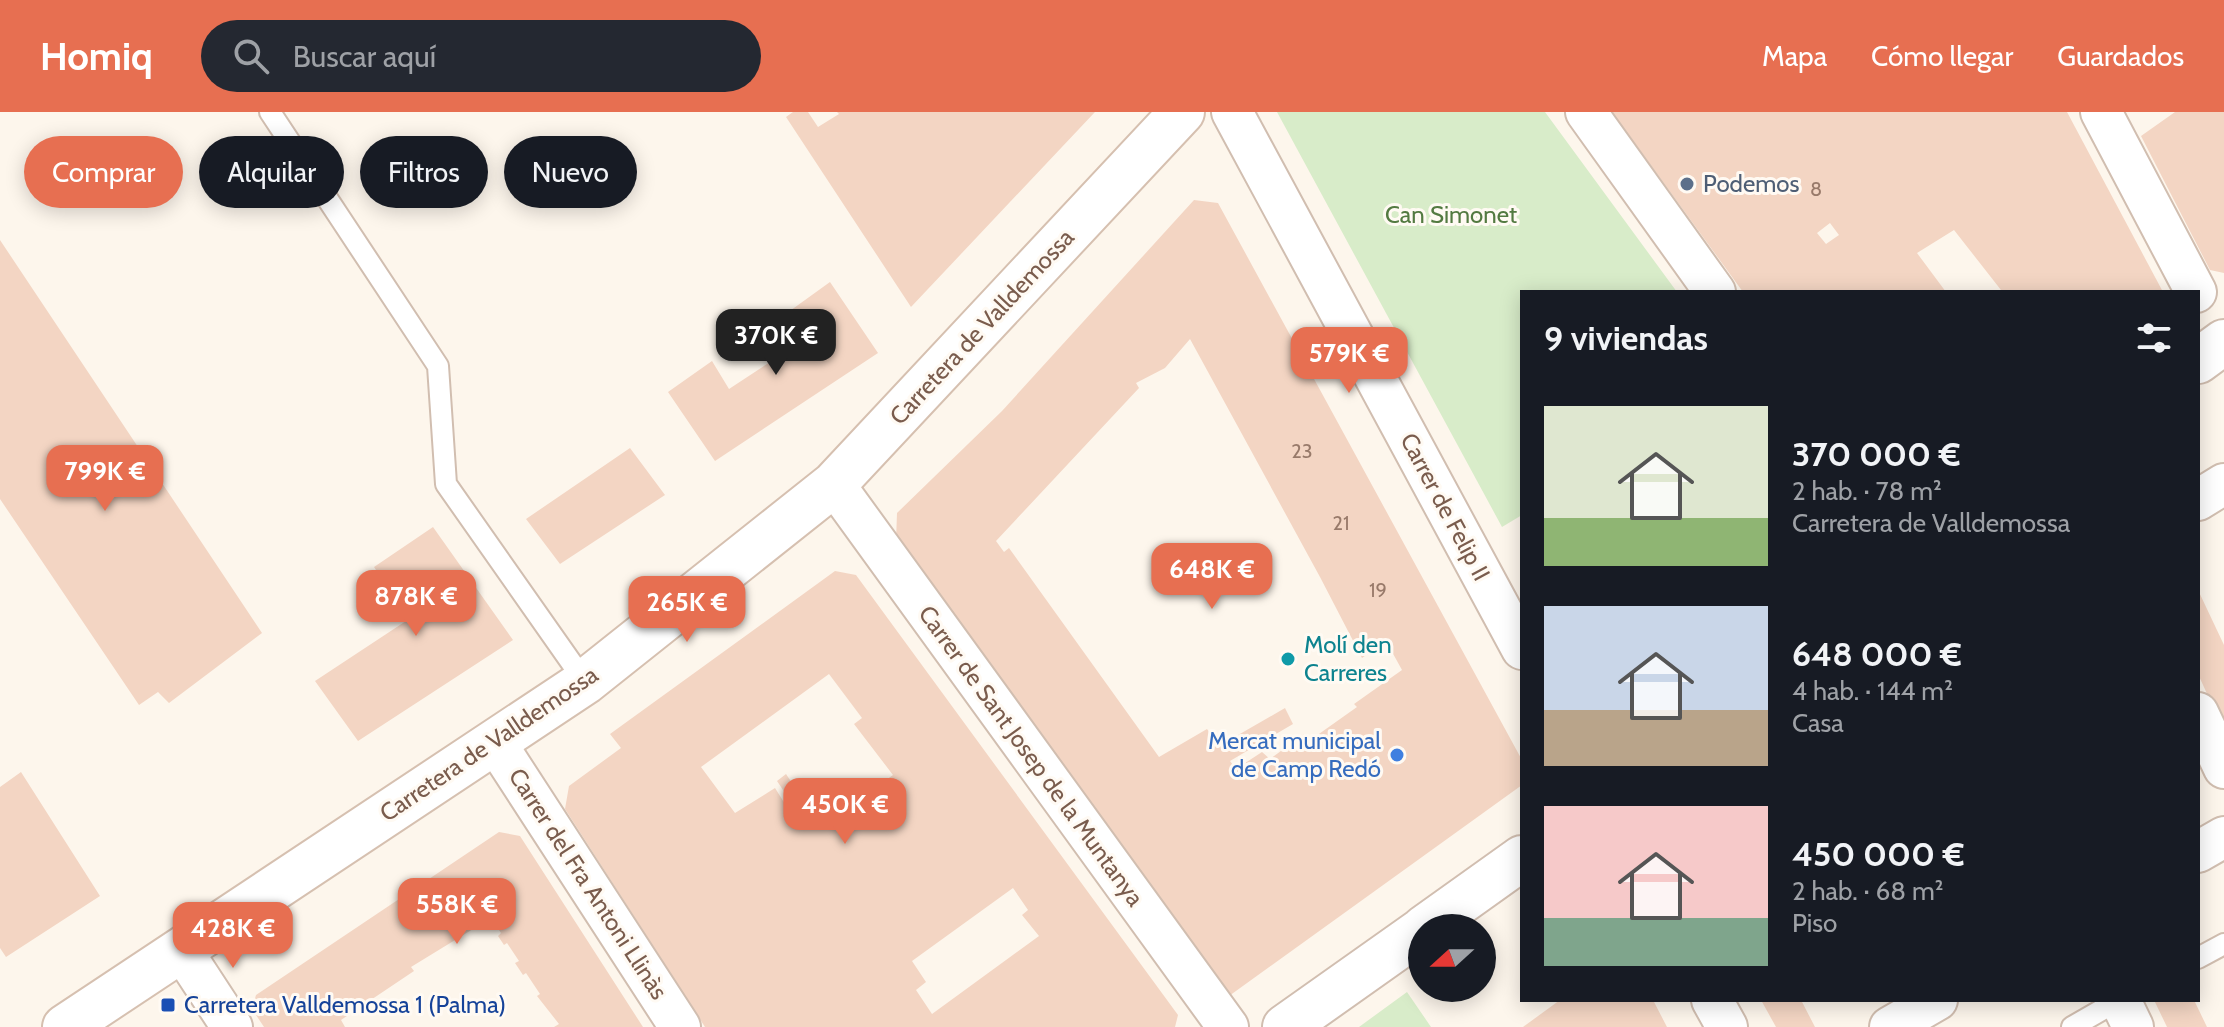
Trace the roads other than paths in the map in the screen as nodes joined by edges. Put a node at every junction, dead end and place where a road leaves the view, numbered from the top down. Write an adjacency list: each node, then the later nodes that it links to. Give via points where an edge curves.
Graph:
1 (270, 112): 15 (lane, via 438,366 446,484)
2 (1182, 112): 11 (main road, Carretera de Valldemossa)
3 (1232, 112): 14 (street, Carrer de Felip II)
4 (1586, 112): 6 (street)
5 (2101, 112): 7 (street)
6 (1714, 290)
7 (2195, 290)
8 (2200, 299): 9 (street)
9 (2224, 343): 10 (main road)
10 (2200, 360)
11 (834, 484): 15 (main road, Carretera de Valldemossa); 34 (street, Carrer de Sant Josep de la Muntanya)
12 (2224, 484): 13 (street)
13 (2200, 499)
14 (1520, 645)
15 (585, 682): 17 (main road, Carretera de Valldemossa)
16 (2200, 717): 18 (street)
17 (495, 742): 25 (main road, Carretera de Valldemossa); 33 (street, Carrer del Fra Antoni Llinàs)
18 (2224, 768)
19 (2224, 837): 20 (street)
20 (2200, 851)
21 (1520, 859): 22 (main road)
22 (1444, 914)
23 (1408, 940): 35 (main road)
24 (2224, 944): 26 (lane)
25 (181, 949): 31 (main road, Carretera de Valldemossa); 32 (street)
26 (2200, 957)
27 (1713, 1002): 36 (street)
28 (1933, 1002): 37 (street)
29 (2116, 1002): 38 (lane)
30 (2121, 1002): 39 (street)
31 (65, 1027)
32 (232, 1027)
33 (680, 1027)
34 (1228, 1027)
35 (1285, 1027)
36 (1727, 1027)
37 (1890, 1027)
38 (2072, 1027)
39 (2133, 1027)

